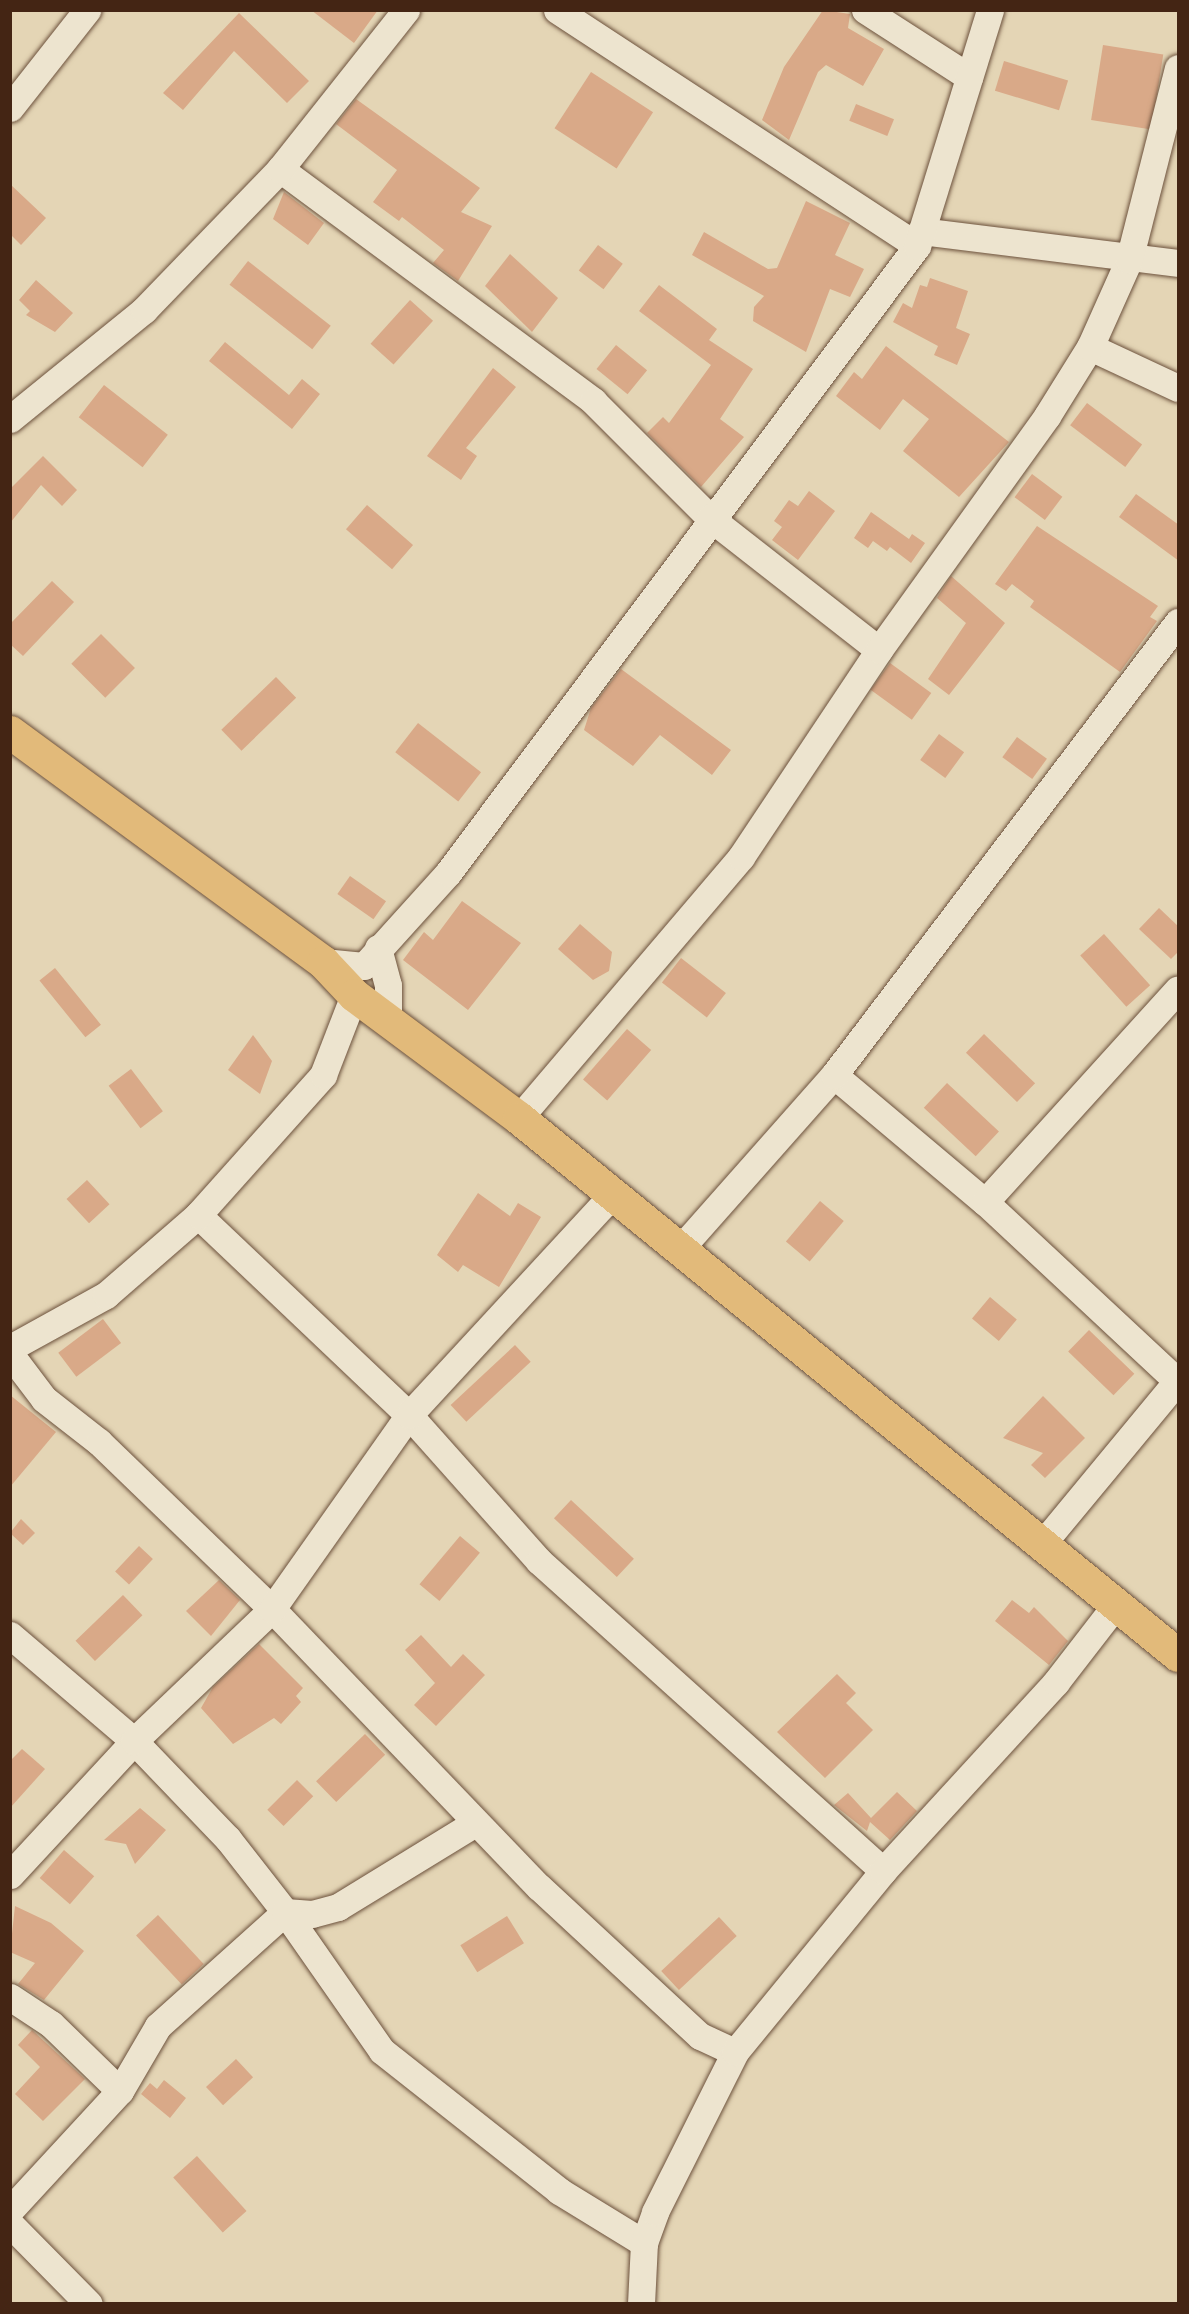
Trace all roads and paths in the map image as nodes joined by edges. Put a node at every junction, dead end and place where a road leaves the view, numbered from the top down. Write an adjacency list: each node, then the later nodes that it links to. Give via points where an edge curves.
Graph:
1 (87, 10): 8 (street)
2 (406, 10): 9 (street)
3 (557, 10): 10 (street)
4 (865, 10): 7 (street)
5 (990, 10): 7 (street)
6 (1179, 68): 11 (street)
7 (969, 77): 10 (street)
8 (10, 108)
9 (280, 169): 15 (street, via 144,310); 16 (street, via 593,401)
10 (919, 239): 11 (street); 16 (street)
11 (1129, 260): 12 (street); 13 (street)
12 (1179, 263)
13 (1090, 347): 14 (street); 18 (street, via 1047,416)
14 (1179, 388)
15 (10, 419)
16 (710, 518): 18 (street); 20 (street, via 448,873)
17 (1179, 622): 25 (street)
18 (879, 650): 26 (street, via 741,857)
19 (10, 732): 21 (main road)
20 (378, 948): 21 (street, via 364,966); 24 (street, via 388,985)
21 (323, 962): 23 (main road)
22 (1179, 989): 28 (street)
23 (354, 995): 24 (main road); 29 (street, via 323,1075)
24 (388, 1020): 26 (main road)
25 (834, 1075): 28 (street); 30 (street)
26 (519, 1118): 27 (main road)
27 (612, 1195): 30 (main road); 34 (street)
28 (985, 1202): 33 (street)
29 (198, 1215): 31 (street, via 106,1295); 34 (street)
30 (680, 1249): 35 (main road)
31 (10, 1348)
32 (10, 1354): 37 (street, via 44,1399 99,1443)
33 (1178, 1380): 35 (street)
34 (409, 1415): 37 (street); 42 (street, via 539,1561)
35 (1043, 1543): 36 (main road)
36 (1114, 1607): 39 (main road); 42 (street, via 1056,1682)
37 (272, 1609): 40 (street); 41 (street)
38 (10, 1635): 40 (street)
39 (1179, 1655)
40 (134, 1741): 43 (street); 44 (street, via 228,1839)
41 (475, 1823): 44 (street, via 338,1907 312,1914); 46 (street, via 700,2036)
42 (883, 1871): 46 (street)
43 (10, 1875)
44 (285, 1912): 47 (street, via 158,2026); 50 (street, via 382,2051 559,2191)
45 (10, 1997): 47 (street, via 51,2024)
46 (735, 2052): 50 (street)
47 (120, 2091): 48 (street)
48 (10, 2211)
49 (10, 2224): 51 (street)
50 (644, 2243): 52 (street)
51 (89, 2304)
52 (641, 2304)

